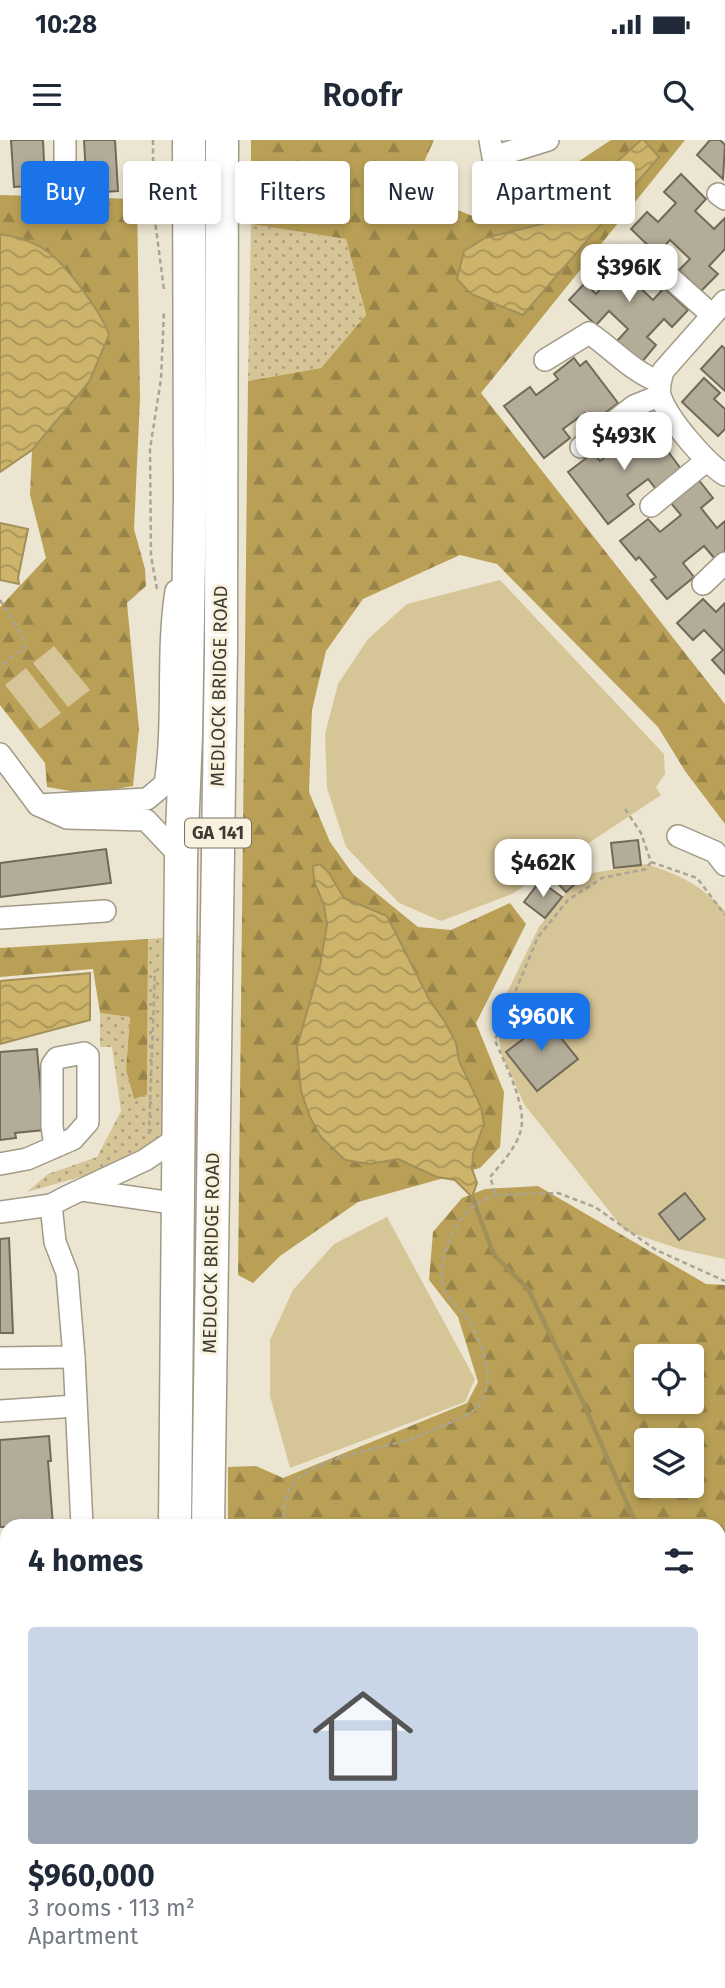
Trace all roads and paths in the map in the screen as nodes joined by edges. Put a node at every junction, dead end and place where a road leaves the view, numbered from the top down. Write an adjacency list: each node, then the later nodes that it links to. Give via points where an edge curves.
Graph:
1 (65, 140): 6 (street)
2 (189, 140): 15 (highway, MEDLOCK BRIDGE ROAD / GA 141)
3 (222, 140): 45 (highway, MEDLOCK BRIDGE ROAD / GA 141)
4 (490, 140): 5 (street, via 494,157)
5 (548, 140)
6 (65, 161)
7 (655, 264): 8 (street)
8 (719, 307): 10 (street, via 663,371)
9 (545, 360): 10 (street, via 589,332)
10 (659, 389): 11 (street); 12 (street)
11 (581, 447)
12 (706, 461): 13 (street); 14 (street)
13 (725, 475)
14 (651, 506)
15 (189, 552): 21 (street, MEDLOCK BRIDGE ROAD, via 172,614 170,749 165,784 147,799); 24 (highway, MEDLOCK BRIDGE ROAD / GA 141)
16 (725, 563): 17 (street)
17 (703, 583)
18 (0, 600): 19 (path, via 25,647)
19 (0, 667)
20 (0, 754): 21 (street)
21 (38, 805): 24 (street, via 67,818 146,820)
22 (625, 809): 25 (path, via 641,833)
23 (678, 836): 26 (street, via 715,852)
24 (181, 857): 30 (highway, MEDLOCK BRIDGE ROAD / GA 141)
25 (651, 862): 28 (path, via 696,878); 34 (path, via 646,869 603,878 568,900 538,937 495,1040 522,1108 521,1131 490,1177)
26 (725, 865)
27 (105, 911): 29 (street)
28 (725, 915)
29 (0, 918)
30 (179, 1137): 33 (street, via 145,1160); 35 (highway, MEDLOCK BRIDGE ROAD / GA 141)
31 (55, 1147): 32 (street)
32 (0, 1164)
33 (82, 1190): 35 (street); 36 (street)
34 (496, 1195): 38 (path, via 558,1193 595,1207 656,1250); 46 (path, via 479,1201 463,1215 446,1245 442,1275 445,1291 480,1344 488,1377 481,1404 459,1419 409,1440 315,1467 291,1485)
35 (179, 1204): 44 (highway, MEDLOCK BRIDGE ROAD / GA 141)
36 (51, 1205): 37 (street); 39 (street, via 55,1242 67,1273)
37 (0, 1212)
38 (725, 1281)
39 (74, 1357): 40 (street); 41 (street)
40 (0, 1358)
41 (76, 1406): 42 (street); 43 (street)
42 (0, 1411)
43 (82, 1519)
44 (175, 1519)
45 (208, 1519)
46 (283, 1519)

